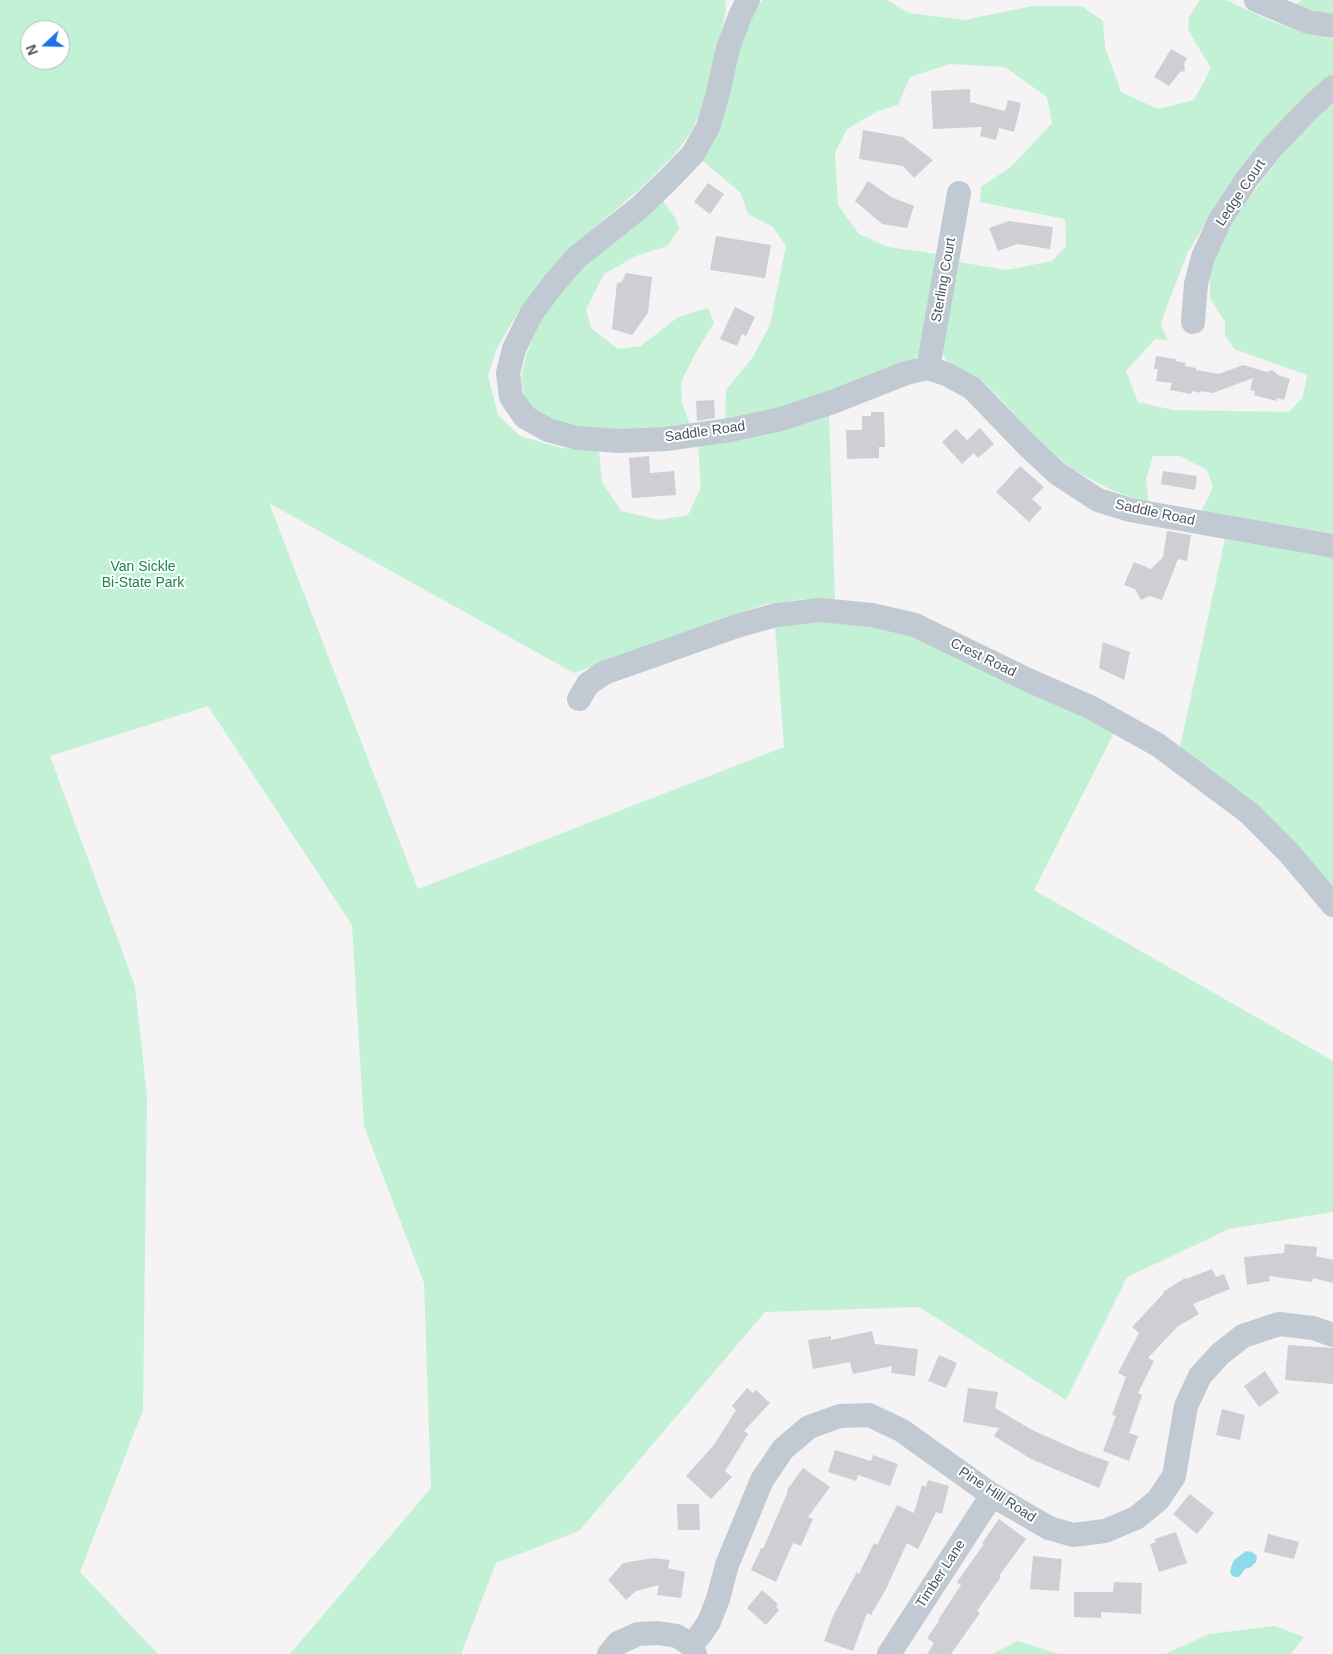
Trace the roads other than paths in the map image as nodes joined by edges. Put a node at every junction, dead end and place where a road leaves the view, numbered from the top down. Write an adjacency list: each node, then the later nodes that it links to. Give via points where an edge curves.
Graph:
1 (748, 0): 7 (street, Saddle Road, via 728,48 708,127 693,154 640,207 576,258 531,314 514,349 508,373 511,397 525,417 548,430 577,438 620,441 666,439 781,419)
2 (1256, 0): 3 (street, via 1308,22)
3 (1333, 26)
4 (1333, 87): 6 (street, Ledge Court, via 1275,144 1220,220 1203,257 1196,284)
5 (959, 193): 7 (street, Sterling Court)
6 (1193, 322)
7 (928, 368): 8 (street, Saddle Road, via 972,388 1058,474 1098,500 1130,510)
8 (1333, 546)
9 (579, 699): 10 (street, Crest Road, via 588,684 604,673 776,615 820,610 872,615 915,625 1090,707 1158,745 1249,813 1289,853)
10 (1333, 905)
11 (1333, 1335): 12 (street, Pine Hill Road, via 1312,1328 1280,1324 1243,1336 1220,1354 1200,1376 1186,1406 1174,1476 1158,1500 1136,1518 1105,1531 1073,1535 1049,1528)
12 (992, 1495): 13 (street, Pine Hill Road, via 901,1430 869,1416 840,1416 809,1426 783,1449 762,1480 727,1565 709,1622); 15 (street, Timber Lane)
13 (693, 1649): 14 (street, via 677,1636 658,1632 638,1634 618,1643)
14 (609, 1654)
15 (889, 1654)

